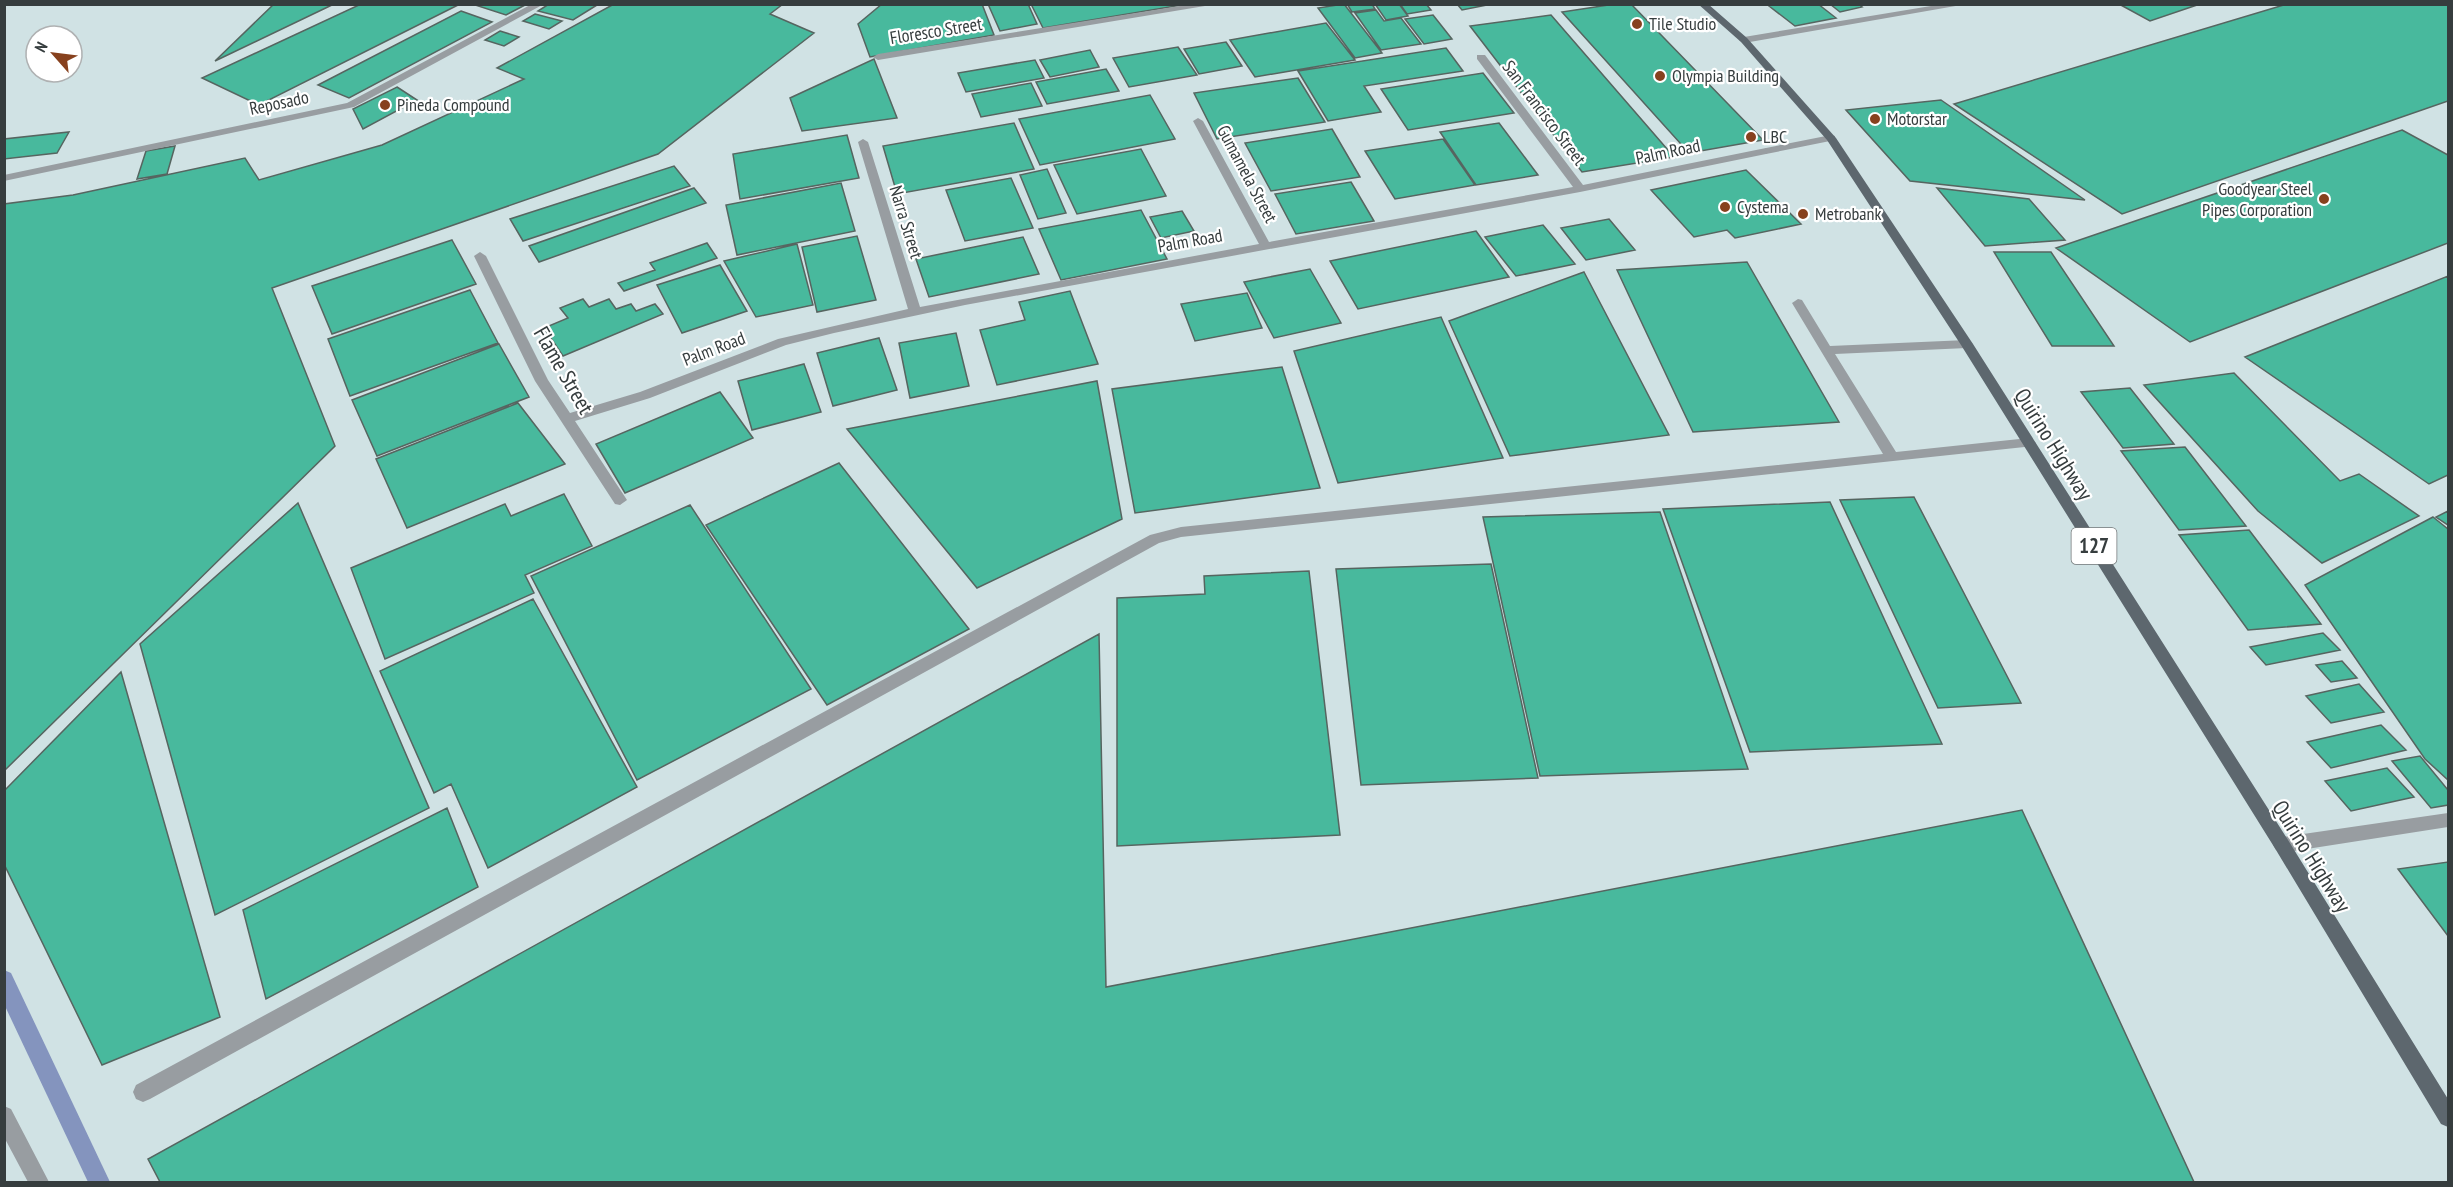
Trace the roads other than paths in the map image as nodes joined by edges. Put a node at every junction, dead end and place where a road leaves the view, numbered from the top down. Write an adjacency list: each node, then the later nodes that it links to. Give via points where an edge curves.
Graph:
1 (540, 4): 11 (street, Reposado, via 350,105)
2 (1213, 4): 6 (street, Floresco Street)
3 (1702, 4): 5 (main road, Quirino Highway / 127)
4 (1963, 4): 5 (street)
5 (1744, 40): 9 (main road, Quirino Highway / 127)
6 (878, 57)
7 (1481, 57): 12 (street, San Francisco Street)
8 (1198, 121): 13 (street, Gumamela Street)
9 (1831, 138): 12 (street, Palm Road); 17 (main road, Quirino Highway / 127)
10 (863, 142): 16 (street, Narra Street)
11 (4, 178)
12 (1580, 189): 13 (street, Palm Road)
13 (1265, 245): 16 (street, Palm Road)
14 (480, 256): 19 (street, Flame Street, via 542,381)
15 (1798, 303): 18 (street)
16 (915, 312): 19 (street, Palm Road, via 782,342)
17 (1967, 344): 18 (street); 20 (main road, Quirino Highway / 127)
18 (1826, 350): 21 (street)
19 (566, 419): 22 (street, Flame Street)
20 (2029, 443): 21 (street); 24 (main road, Quirino Highway / 127)
21 (1892, 457): 25 (street, via 1181,532 1155,539)
22 (620, 500)
23 (2448, 820): 24 (street)
24 (2282, 845): 27 (main road, Quirino Highway / 127)
25 (143, 1092)
26 (4, 1116): 28 (street)
27 (2448, 1117)
28 (39, 1182)

